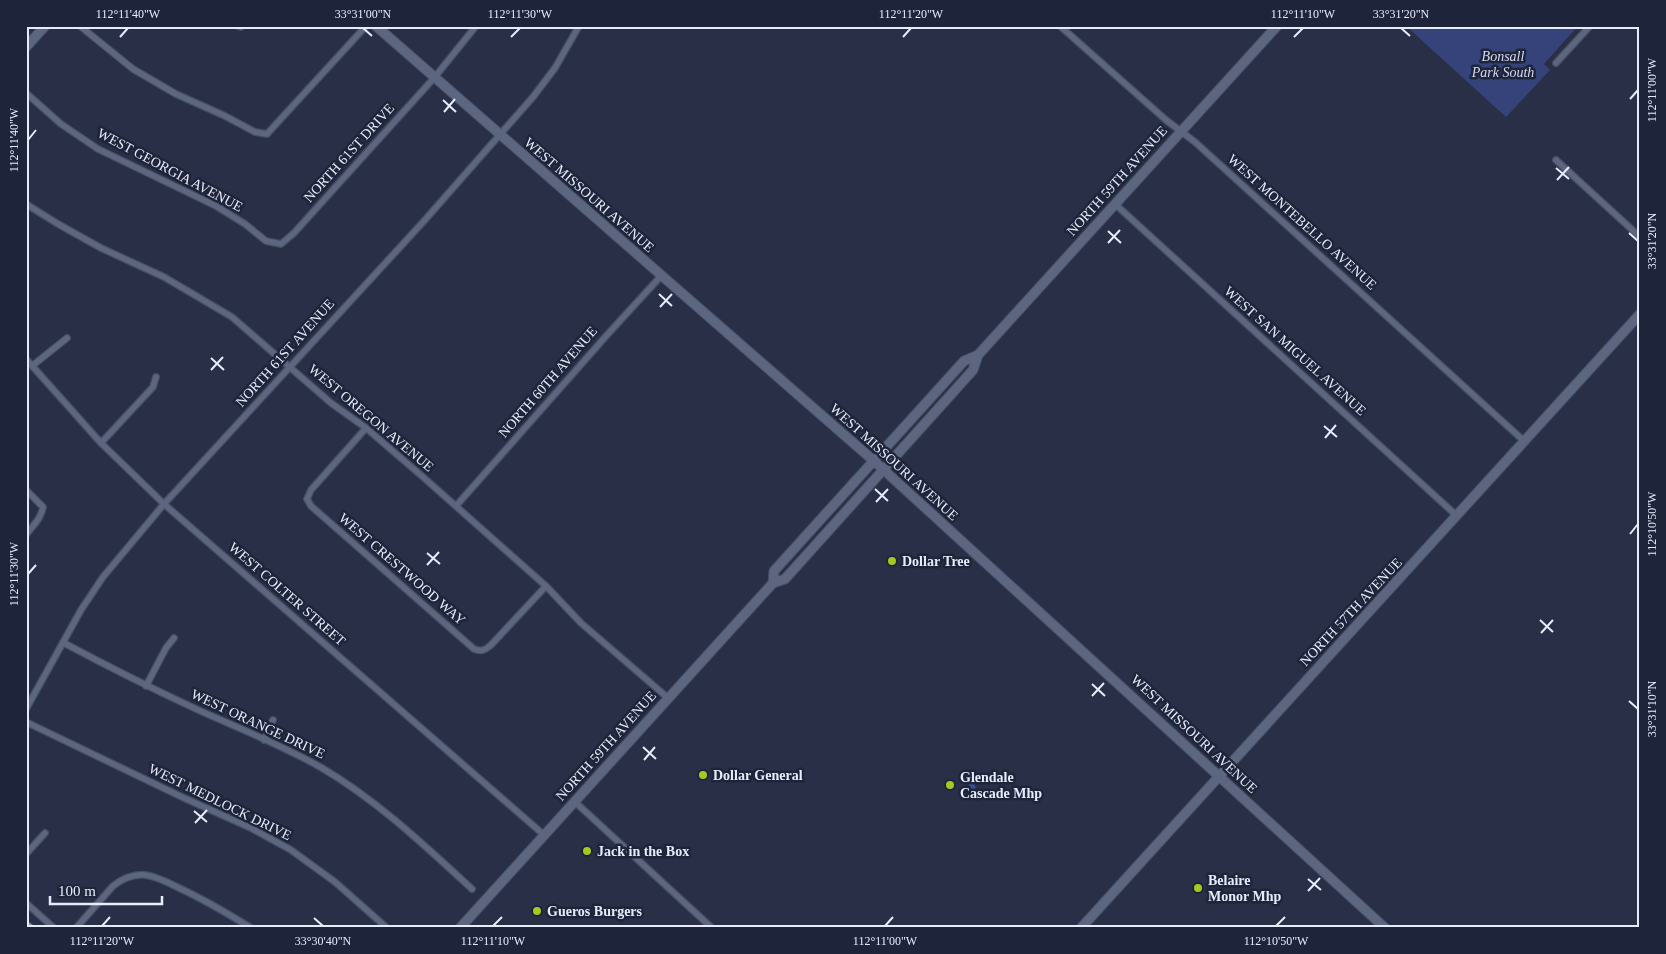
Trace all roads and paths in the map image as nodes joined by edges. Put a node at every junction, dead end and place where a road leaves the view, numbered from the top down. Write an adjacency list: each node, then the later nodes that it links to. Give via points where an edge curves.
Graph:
1 (45, 26): 10 (street)
2 (80, 26): 3 (street, via 133,69 255,132 267,134)
3 (366, 26)
4 (376, 26): 12 (street, WEST MISSOURI AVENUE)
5 (476, 26): 12 (street, NORTH 61ST DRIVE)
6 (579, 26): 15 (street, NORTH 61ST AVENUE, via 555,68)
7 (1060, 26): 14 (street, WEST MONTEBELLO AVENUE)
8 (1277, 26): 14 (street, NORTH 59TH AVENUE)
9 (1590, 26): 11 (street)
10 (26, 46)
11 (1556, 63)
12 (434, 78): 15 (street, WEST MISSOURI AVENUE); 20 (street, NORTH 61ST DRIVE)
13 (26, 93): 20 (street, WEST GEORGIA AVENUE, via 61,124 98,149 216,206 266,241)
14 (1182, 131): 18 (street, NORTH 59TH AVENUE); 30 (street, WEST MONTEBELLO AVENUE)
15 (500, 135): 21 (street, WEST MISSOURI AVENUE); 27 (street, NORTH 61ST AVENUE)
16 (1556, 160): 19 (street)
17 (26, 204): 27 (street, WEST OREGON AVENUE, via 101,248 164,277 232,317)
18 (1115, 204): 24 (street, NORTH 59TH AVENUE); 37 (street, WEST SAN MIGUEL AVENUE)
19 (1640, 237)
20 (281, 244)
21 (662, 276): 32 (street, WEST MISSOURI AVENUE); 36 (street, NORTH 60TH AVENUE)
22 (1640, 314): 30 (street, NORTH 57TH AVENUE)
23 (66, 338): 26 (street)
24 (978, 355): 32 (street, NORTH 59TH AVENUE, via 964,361); 33 (street, NORTH 59TH AVENUE, via 973,370)
25 (26, 359): 26 (street, WEST COLTER STREET)
26 (32, 366): 31 (street, WEST COLTER STREET)
27 (290, 367): 29 (street, WEST OREGON AVENUE, via 330,403); 35 (street, NORTH 61ST AVENUE)
28 (156, 377): 31 (street, via 153,386)
29 (366, 428): 36 (street, WEST OREGON AVENUE); 40 (street, WEST CRESTWOOD WAY, via 311,490 306,498 311,506 474,649 486,650)
30 (1524, 441): 37 (street, NORTH 57TH AVENUE)
31 (101, 443): 35 (street, WEST COLTER STREET)
32 (874, 461): 33 (street, WEST MISSOURI AVENUE); 39 (street, NORTH 59TH AVENUE, via 774,571)
33 (884, 470): 39 (street, NORTH 59TH AVENUE, via 785,579); 49 (street, WEST MISSOURI AVENUE)
34 (26, 490): 38 (street, via 43,507)
35 (164, 504): 42 (street, NORTH 61ST AVENUE, via 103,577); 52 (street, WEST COLTER STREET)
36 (456, 506): 40 (street, WEST OREGON AVENUE)
37 (1457, 516): 49 (street, NORTH 57TH AVENUE)
38 (26, 535)
39 (773, 582): 44 (street, NORTH 59TH AVENUE)
40 (546, 586): 44 (street, WEST OREGON AVENUE, via 582,623)
41 (174, 638): 43 (street)
42 (64, 643): 43 (street, WEST ORANGE DRIVE); 45 (street, NORTH 61ST AVENUE)
43 (146, 686): 48 (street, WEST ORANGE DRIVE)
44 (668, 698): 50 (street, NORTH 59TH AVENUE)
45 (26, 708)
46 (273, 720): 48 (street)
47 (26, 722): 59 (street, WEST MEDLOCK DRIVE, via 291,850 335,882)
48 (264, 740): 54 (street, WEST ORANGE DRIVE, via 322,769 358,793)
49 (1219, 776): 62 (street, NORTH 57TH AVENUE); 63 (street, WEST MISSOURI AVENUE)
50 (574, 801): 52 (street, NORTH 59TH AVENUE); 61 (street)
51 (45, 833): 53 (street)
52 (544, 835): 60 (street, NORTH 59TH AVENUE)
53 (26, 854)
54 (472, 889)
55 (26, 903): 56 (street)
56 (54, 928)
57 (76, 928): 58 (street, via 119,881 145,875 196,896)
58 (251, 928)
59 (387, 928)
60 (460, 928)
61 (712, 928)
62 (1081, 928)
63 (1385, 928)

